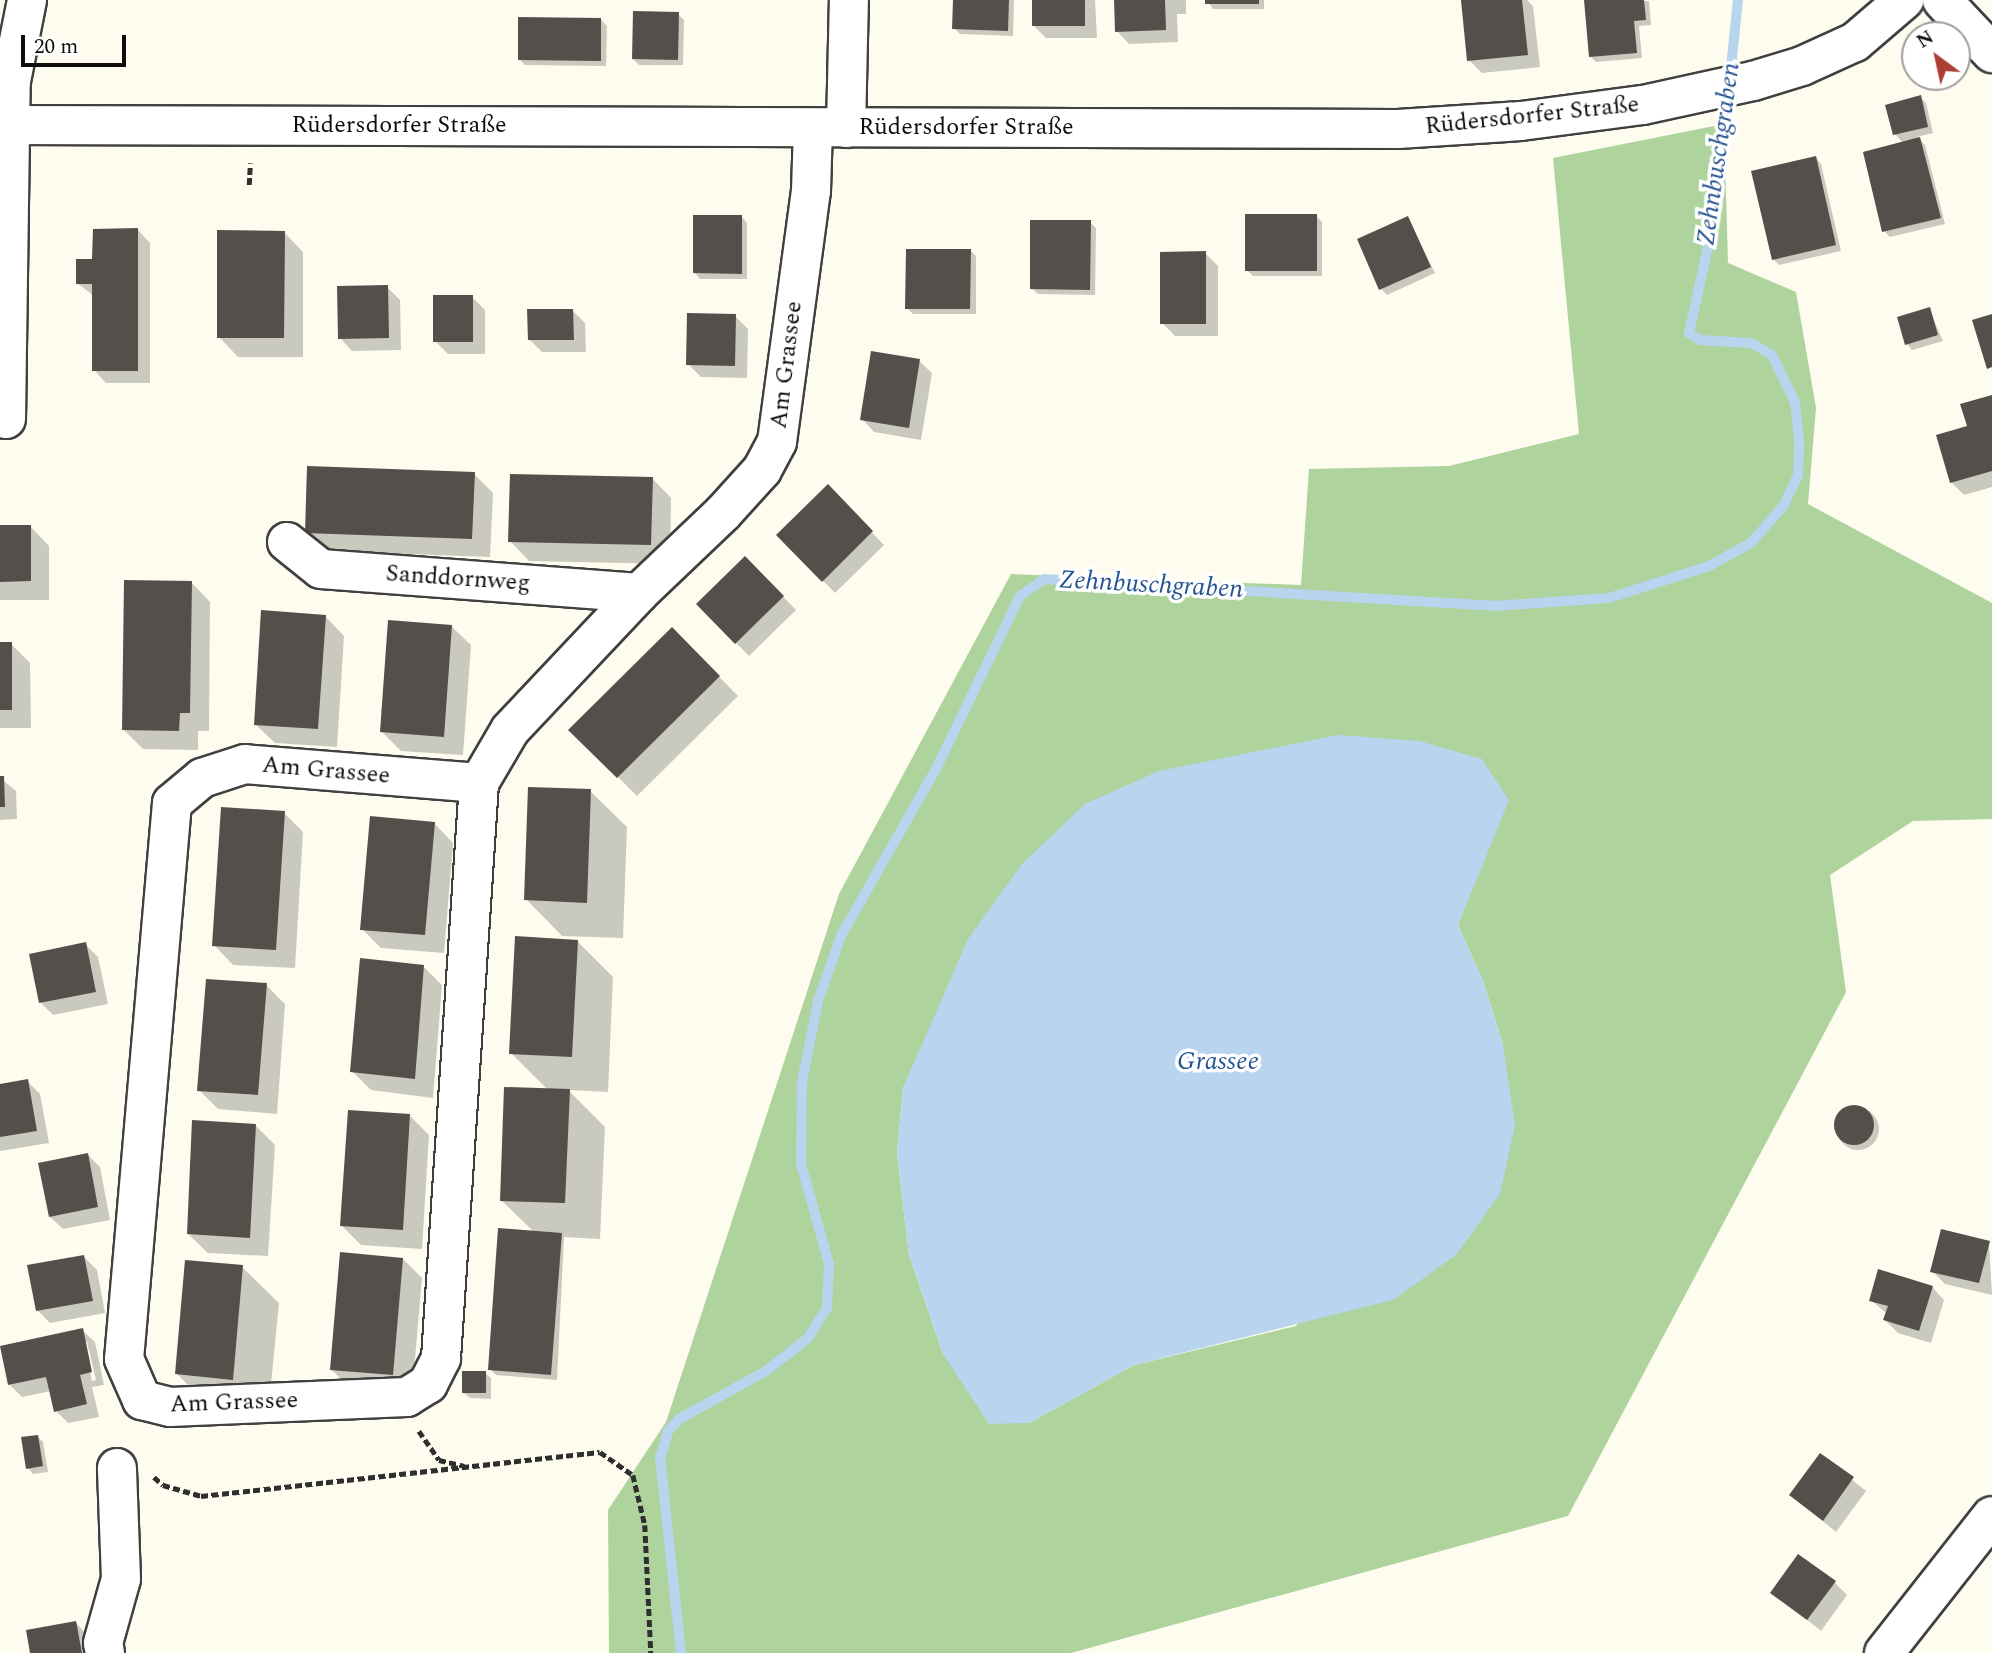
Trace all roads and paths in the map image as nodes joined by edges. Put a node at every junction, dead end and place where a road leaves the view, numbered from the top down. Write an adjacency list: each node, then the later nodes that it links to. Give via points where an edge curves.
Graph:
1 (27, 0): 6 (street)
2 (849, 0): 7 (street, Am Grassee)
3 (1905, 0): 7 (street, Rüdersdorfer Straße, via 1854,42 1802,66 1707,92 1521,121 1398,129)
4 (1942, 0): 5 (street)
5 (1992, 53)
6 (5, 125): 7 (street, Rüdersdorfer Straße); 8 (street)
7 (830, 128): 10 (street, Am Grassee, via 811,191 777,442 762,470 731,505)
8 (6, 419)
9 (286, 542): 10 (street, Sanddornweg, via 321,569)
10 (639, 593): 11 (street, Am Grassee, via 510,730)
11 (479, 783): 12 (street, Am Grassee, via 442,1358 428,1384); 12 (street, Am Grassee, via 245,764 202,778 172,803 124,1359 142,1400 155,1405)
12 (407, 1397): 14 (path, via 416,1427 439,1460)
13 (130, 1467): 14 (path, via 163,1485 201,1496); 16 (street, via 121,1579)
14 (469, 1467): 17 (path, via 600,1452 632,1475 645,1525)
15 (1992, 1516): 18 (street)
16 (104, 1648)
17 (651, 1653)
18 (1884, 1653)

